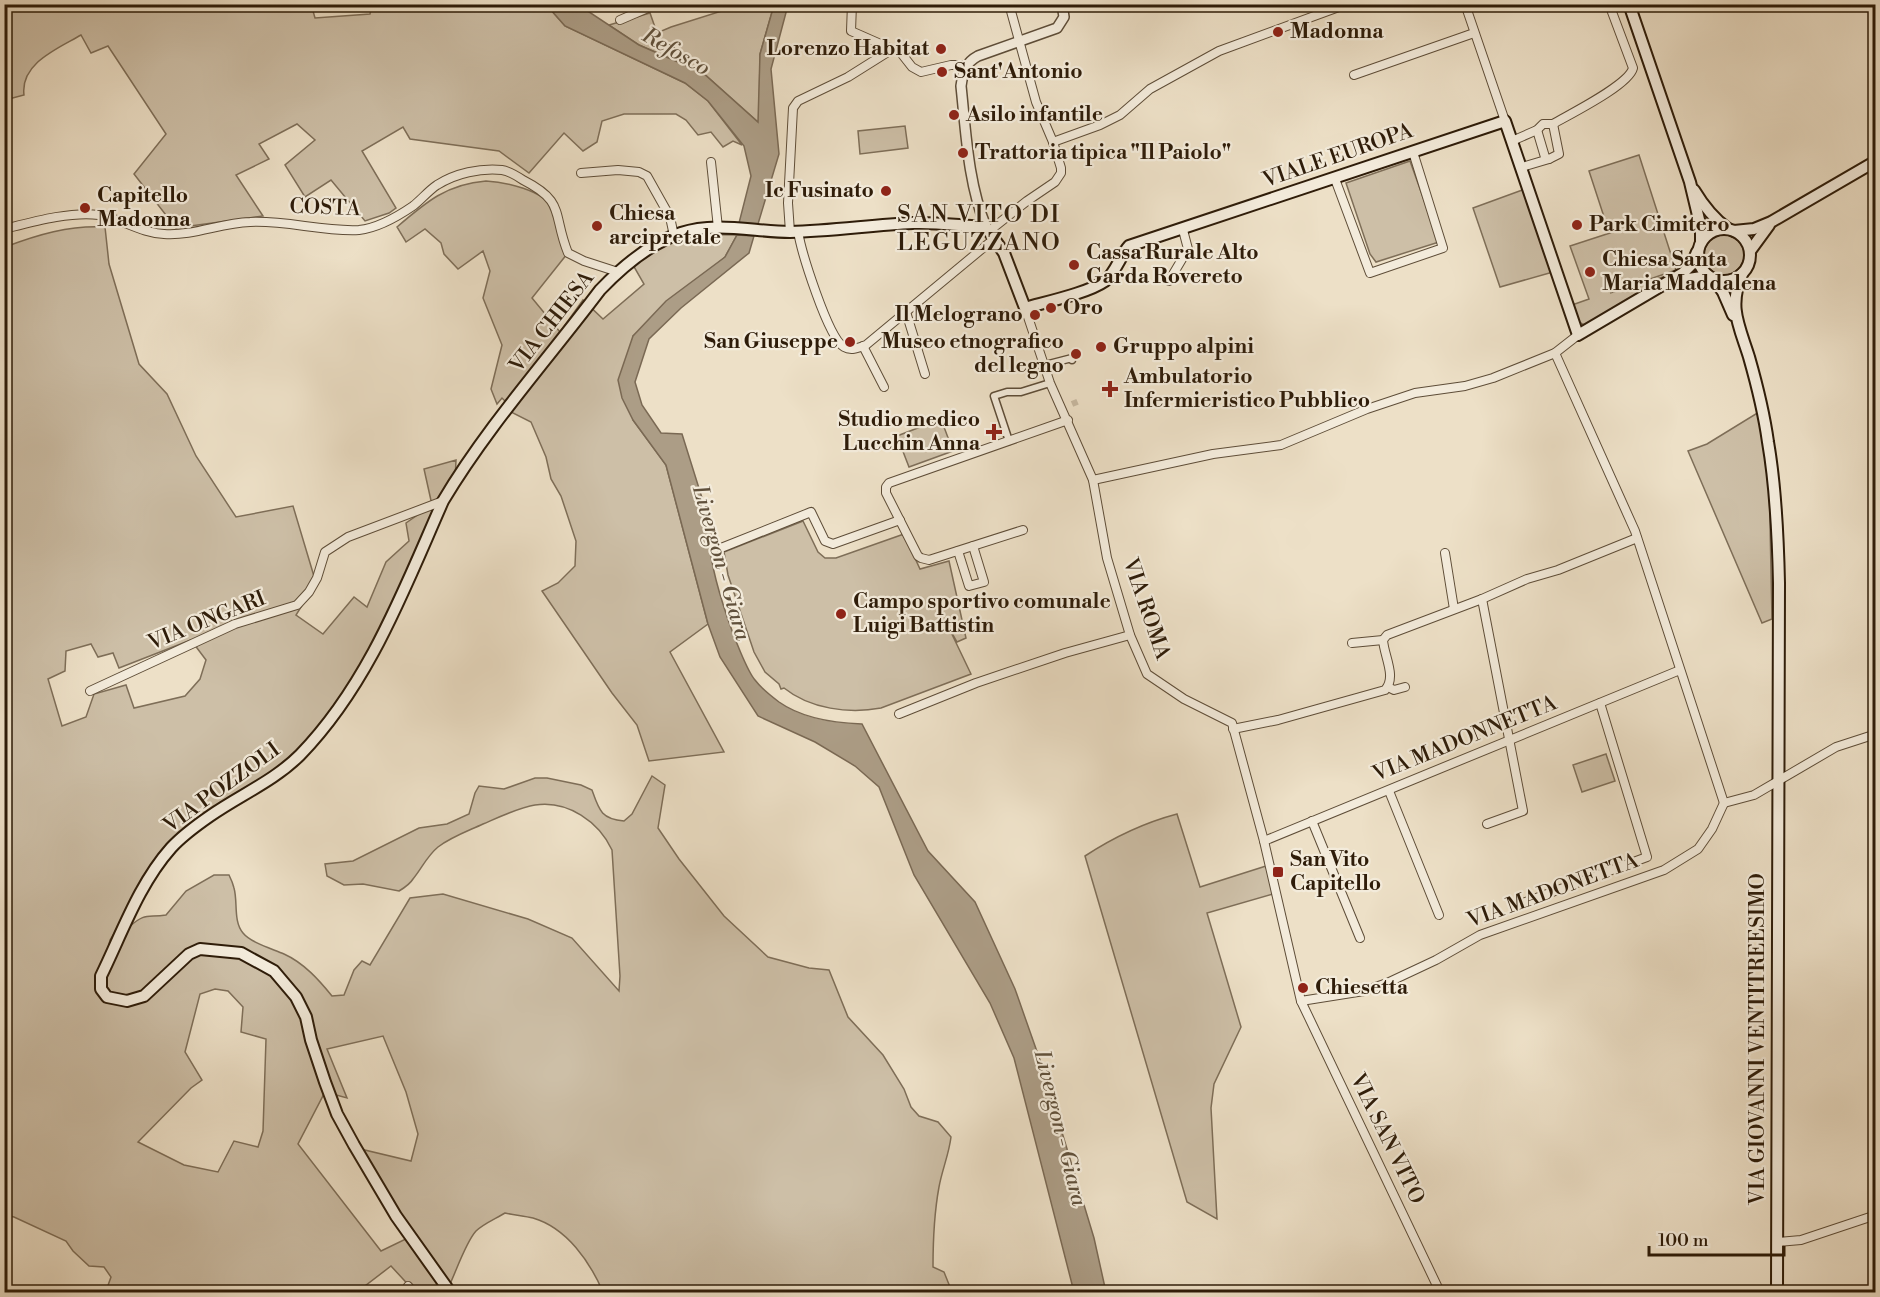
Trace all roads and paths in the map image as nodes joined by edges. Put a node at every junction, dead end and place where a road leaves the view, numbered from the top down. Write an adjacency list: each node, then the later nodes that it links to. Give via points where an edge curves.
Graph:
1 (657, 4): 9 (street)
2 (852, 4): 12 (street, via 851,31)
3 (1009, 4): 11 (street)
4 (1062, 4): 11 (street, via 1064,17 1057,28)
5 (1347, 4): 19 (street, via 1219,51 1150,89 1120,115)
6 (1465, 4): 10 (street)
7 (1609, 4): 16 (street, via 1633,68 1631,75)
8 (1629, 4): 27 (main road)
9 (621, 20)
10 (1474, 33): 14 (street); 15 (street)
11 (1021, 42): 13 (street, via 985,52); 19 (street, via 1036,102)
12 (891, 50): 13 (street, via 901,53 921,72); 33 (street, via 848,77 798,100 793,108 788,203)
13 (966, 65): 34 (street, via 961,86 971,176 980,212)
14 (1354, 75)
15 (1505, 121): 18 (main road); 20 (main road, VIALE EUROPA)
16 (1553, 124): 17 (street, via 1543,124); 21 (street, via 1559,154)
17 (1537, 130): 18 (street); 21 (street)
18 (1512, 141): 24 (main road)
19 (1053, 142): 34 (street, via 1061,168 1056,182)
20 (1413, 152): 26 (main road, VIALE EUROPA); 26 (street, via 1443,248 1370,273)
21 (1549, 159): 24 (street)
22 (1875, 161): 28 (main road)
23 (711, 162): 29 (street)
24 (1522, 167): 46 (main road)
25 (581, 173): 35 (street, via 618,170 647,176 670,217)
26 (1335, 179): 31 (main road, VIALE EUROPA)
27 (1690, 182): 32 (main road, via 1703,205); 36 (main road, via 1701,228)
28 (1771, 222): 32 (main road, via 1754,230); 37 (main road)
29 (718, 228): 33 (main road, VIA CHIESA); 35 (main road, VIA CHIESA)
30 (4, 229): 38 (street, COSTA, via 37,220 99,215 161,234 180,235 224,224 252,222 359,230 392,219 437,185 470,171 505,170 548,195 556,206 568,252)
31 (1183, 230): 41 (street, via 1188,249); 43 (main road, VIALE EUROPA, via 1129,246 1106,280)
32 (1731, 230): 36 (main road, via 1713,231); 37 (main road, via 1744,239)
33 (794, 231): 34 (main road, VIA CHIESA, via 916,223); 47 (street, via 838,342 845,348)
34 (990, 232): 43 (main road, VIA ROMA, via 1004,253); 44 (street)
35 (674, 236): 38 (main road, VIA CHIESA)
36 (1699, 246): 40 (main road, via 1698,261); 42 (main road, via 1695,261)
37 (1750, 251): 39 (main road)
38 (618, 272): 57 (main road, VIA CHIESA, via 489,434)
39 (1742, 274): 40 (main road, via 1727,281); 45 (main road, via 1735,298)
40 (1711, 278): 42 (main road, via 1691,277); 45 (main road, VIA GIOVANNI VENTITREESIMO, via 1723,292)
41 (1169, 281)
42 (1667, 283): 46 (main road)
43 (1025, 308): 50 (street, VIA ROMA)
44 (906, 312): 47 (street); 51 (street)
45 (1736, 321): 79 (main road, VIA GIOVANNI VENTITREESIMO, via 1763,411 1773,477 1779,583)
46 (1578, 335): 48 (street)
47 (863, 345): 53 (street)
48 (1555, 353): 56 (street, via 1465,386 1415,393 1376,406 1281,445 1213,454); 60 (street)
49 (1072, 360): 50 (street)
50 (1043, 366): 52 (street, VIA ROMA)
51 (925, 374)
52 (1050, 383): 54 (street, VIA ROMA); 55 (street, via 994,396)
53 (884, 387)
54 (1068, 420): 55 (street); 56 (street, VIA ROMA)
55 (1009, 441): 58 (street, via 889,483 886,493)
56 (1093, 480): 67 (street, VIA ROMA, via 1107,558)
57 (442, 501): 73 (street, VIA ONGARI, via 348,537 325,552 317,578 297,605 235,624); 91 (main road, VIA POZZOLI, via 383,635 344,700 300,755 172,847 140,894 101,976 101,989 107,997 117,1000 144,996 189,954 200,949 241,953 274,971 306,1017 337,1114 396,1216)
58 (900, 520): 62 (street, via 833,544 825,541 812,512); 63 (street, via 921,558 929,560)
59 (1023, 530): 61 (street)
60 (1637, 538): 65 (street); 70 (street)
61 (973, 546): 63 (street); 63 (street, via 984,582 969,586)
62 (721, 548)
63 (958, 551)
64 (1445, 553): 66 (street)
65 (1482, 599): 66 (street); 78 (street)
66 (1454, 609): 68 (street)
67 (1130, 634): 75 (street, via 976,683); 76 (street, VIA ROMA, via 1148,674)
68 (1383, 640): 69 (street); 71 (street, via 1391,678)
69 (1352, 643)
70 (1680, 670): 74 (street, VIA MADONNETTA); 81 (street)
71 (1388, 687): 72 (street); 76 (street, via 1283,719)
72 (1405, 687)
73 (90, 691)
74 (1599, 703): 78 (street, VIA MADONNETTA); 85 (street, via 1647,857)
75 (899, 714)
76 (1233, 726): 84 (street)
77 (1875, 734): 79 (street, via 1836,747)
78 (1508, 740): 80 (street, VIA MADONNETTA); 83 (street, via 1523,811)
79 (1779, 783): 81 (street); 90 (main road, VIA GIOVANNI VENTITREESIMO)
80 (1389, 790): 82 (street, VIA MADONNETTA); 86 (street)
81 (1724, 803): 88 (street, VIA MADONETTA, via 1698,849 1664,870 1480,935 1388,983)
82 (1312, 821): 84 (street, VIA MADONNETTA); 87 (street)
83 (1487, 824)
84 (1264, 841): 88 (street)
85 (1520, 904)
86 (1439, 915)
87 (1360, 938)
88 (1301, 1001): 92 (street, VIA SAN VITO)
89 (1875, 1215): 90 (street, via 1801,1240)
90 (1777, 1242): 93 (main road, VIA GIOVANNI VENTITREESIMO)
91 (450, 1293)
92 (1440, 1293)
93 (1777, 1293)

